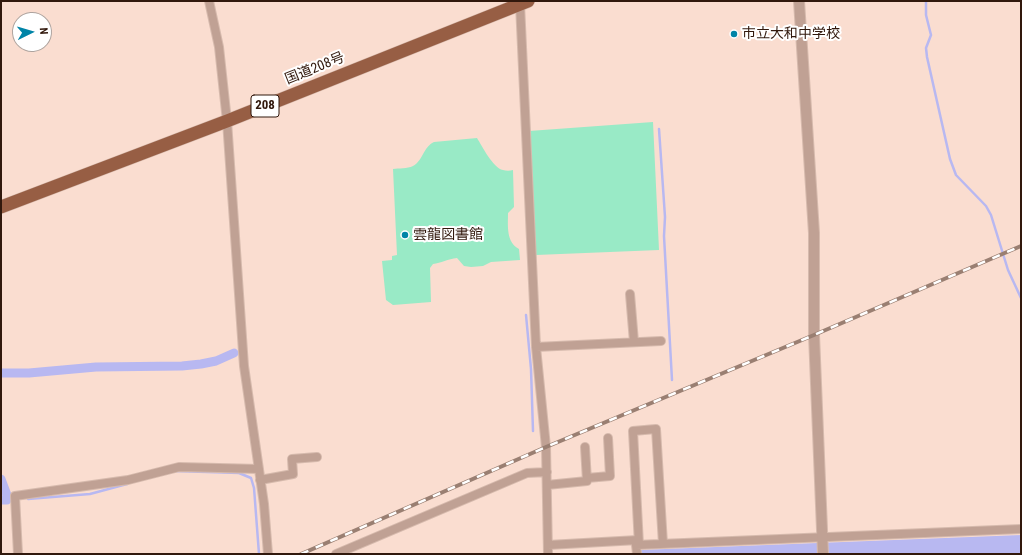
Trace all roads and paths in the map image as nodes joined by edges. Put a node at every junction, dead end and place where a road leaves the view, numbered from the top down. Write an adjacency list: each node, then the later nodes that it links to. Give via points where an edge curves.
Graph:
1 (209, 1): 4 (street, via 219,48)
2 (799, 1): 19 (street, via 814,233 814,350)
3 (524, 3): 4 (highway, 国道208号 / 208); 9 (street)
4 (227, 121): 5 (highway, 国道208号 / 208); 13 (street, via 244,366)
5 (1, 207)
6 (630, 294): 8 (street)
7 (661, 341): 8 (street)
8 (634, 342): 9 (street)
9 (536, 347): 14 (street)
10 (608, 438): 15 (street, via 610,476)
11 (585, 447): 15 (street)
12 (317, 457): 16 (street, via 292,459 293,474)
13 (259, 469): 16 (street); 23 (street, via 178,467 128,480 15,496)
14 (547, 472): 17 (street); 25 (street, via 527,473)
15 (587, 478): 17 (street, via 587,481)
16 (260, 480): 24 (street)
17 (547, 485): 22 (street)
18 (1021, 529): 19 (street)
19 (822, 538): 21 (street); 28 (street)
20 (638, 543): 21 (street); 21 (street, via 633,431 656,429); 22 (street); 27 (street)
21 (663, 544)
22 (548, 545): 26 (street)
23 (18, 554)
24 (268, 554)
25 (336, 554)
26 (548, 554)
27 (636, 554)
28 (823, 554)

